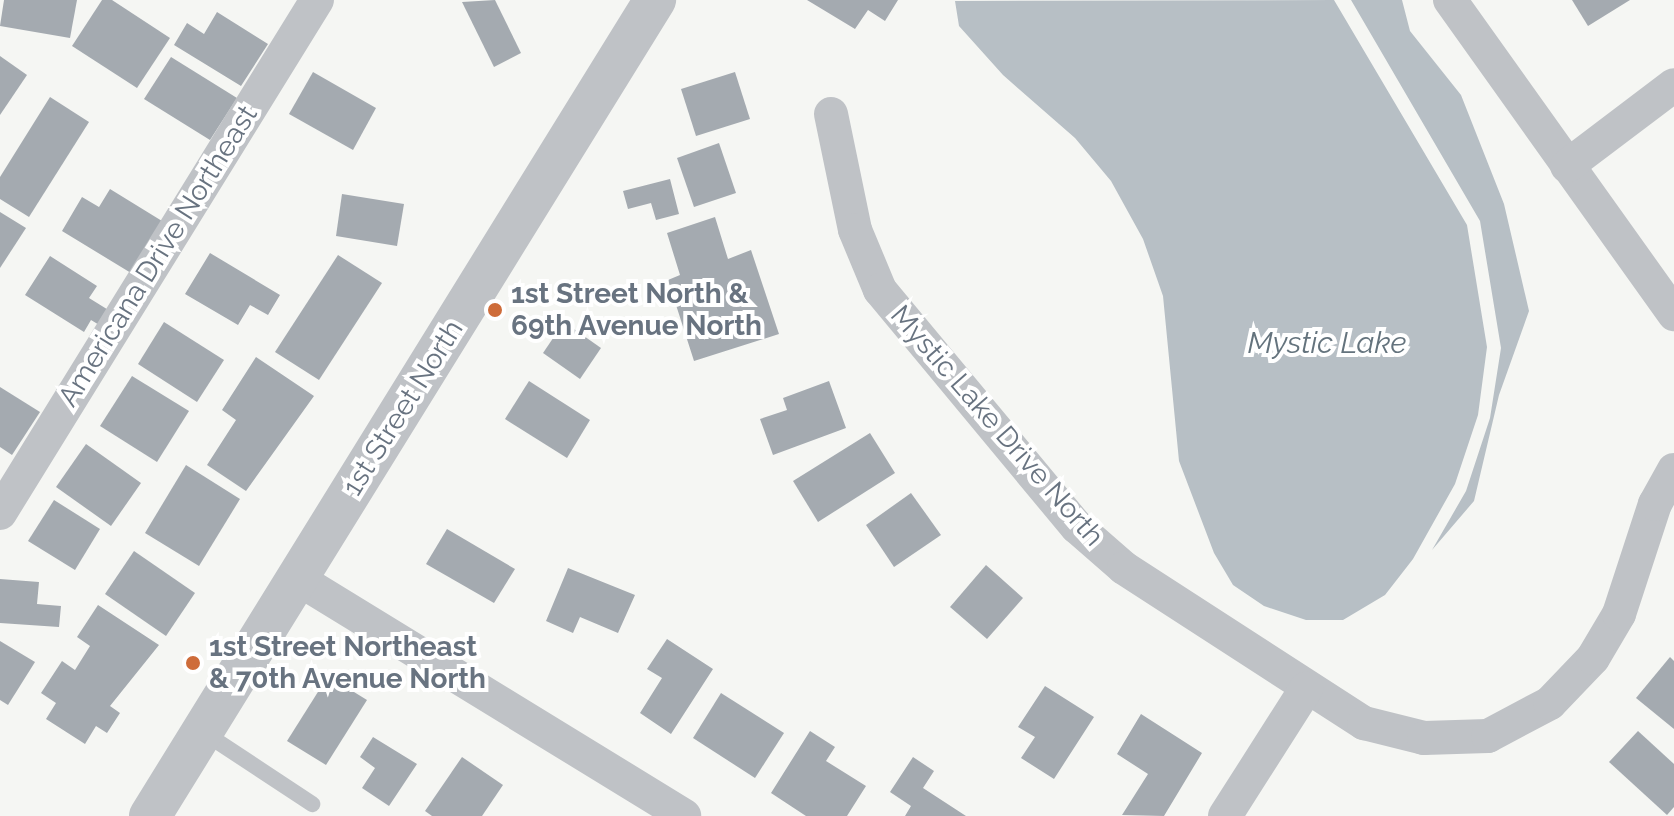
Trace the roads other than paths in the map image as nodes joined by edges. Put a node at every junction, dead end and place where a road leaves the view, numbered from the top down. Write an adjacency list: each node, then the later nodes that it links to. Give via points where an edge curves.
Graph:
1 (317, 0): 9 (street, Americana Drive Northeast)
2 (655, 0): 10 (street, 1st Street North)
3 (1450, 0): 6 (street)
4 (1674, 85): 6 (street)
5 (831, 114): 11 (street, Mystic Lake Drive North, via 855,230 880,290 1077,527 1124,568)
6 (1567, 166): 7 (street)
7 (1674, 314)
8 (1674, 470): 11 (street, Mystic Lake Drive North, via 1655,504 1619,614 1593,658 1550,703 1488,736 1424,738 1364,723)
9 (5, 493)
10 (298, 579): 12 (street, 1st Street North); 15 (street)
11 (1306, 689): 16 (street)
12 (203, 731): 13 (lane); 14 (street, 1st Street North)
13 (312, 804)
14 (150, 816)
15 (684, 816)
16 (1225, 816)

